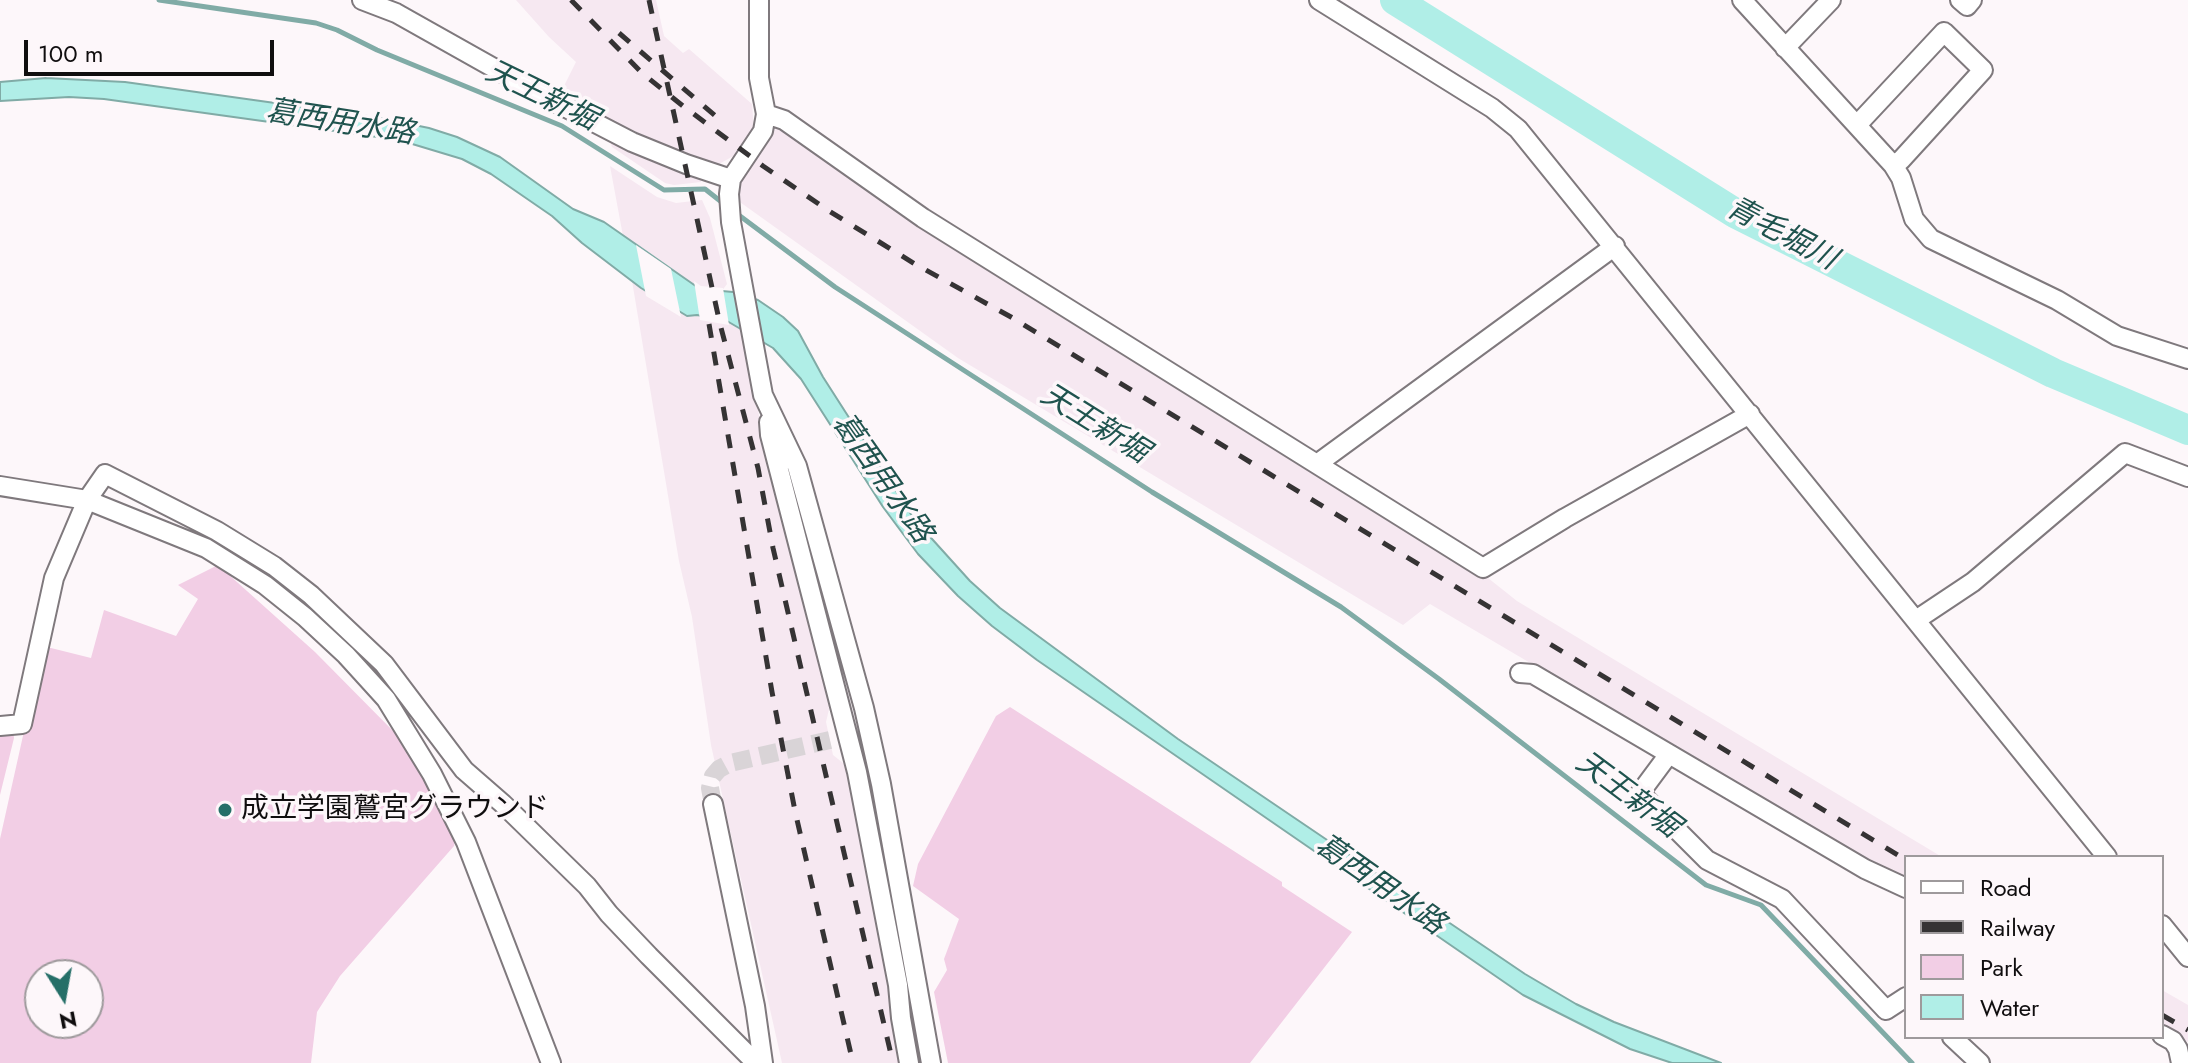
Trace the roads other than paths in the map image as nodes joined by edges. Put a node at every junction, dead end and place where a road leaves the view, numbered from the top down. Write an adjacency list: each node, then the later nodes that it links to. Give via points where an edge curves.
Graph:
1 (362, 0): 12 (street, via 396,13 632,142)
2 (759, 0): 9 (street, via 759,78)
3 (1319, 0): 13 (street, via 1507,119)
4 (1742, 0): 8 (street)
5 (1831, 0): 8 (street)
6 (1960, 0): 7 (street, via 1967,6)
7 (1972, 0)
8 (1785, 48): 10 (street)
9 (766, 114): 12 (street, via 763,131); 17 (street, via 784,120 923,218)
10 (1857, 125): 11 (street); 11 (street, via 1944,32 1983,70)
11 (1893, 165): 14 (street, via 1914,219 1931,239 2057,300 2117,336)
12 (730, 186): 15 (street, via 743,291)
13 (1615, 246): 16 (street); 17 (street)
14 (2188, 359)
15 (770, 411): 30 (street, via 770,435 839,738 857,772); 33 (street, via 797,466 864,708)
16 (1750, 414): 17 (street, via 1483,568); 21 (street)
17 (1317, 464)
18 (2188, 477): 21 (street, via 2125,453 1973,582)
19 (0, 486): 20 (street)
20 (87, 500): 23 (street, via 51,588 22,724); 34 (street, via 105,474 217,531 311,595 384,664 464,770 587,886); 37 (street, via 206,548 265,585 346,655 386,699 466,842)
21 (1916, 620): 26 (street)
22 (1520, 673): 24 (street, via 1533,674)
23 (0, 726)
24 (1669, 754): 27 (street); 31 (street, via 1640,793 1707,860 1782,899 1886,1010)
25 (713, 804): 32 (street)
26 (2105, 855)
27 (1904, 887)
28 (2164, 927): 29 (street)
29 (2188, 957)
30 (898, 985): 33 (street, via 911,1015); 40 (street)
31 (1904, 998)
32 (757, 1016): 34 (street); 39 (street)
33 (924, 1026): 41 (street)
34 (726, 1033): 38 (street)
35 (2164, 1036): 43 (street, via 2173,1041)
36 (1954, 1039): 42 (street)
37 (551, 1063)
38 (756, 1063)
39 (763, 1063)
40 (909, 1063)
41 (931, 1063)
42 (1980, 1063)
43 (2181, 1063)

